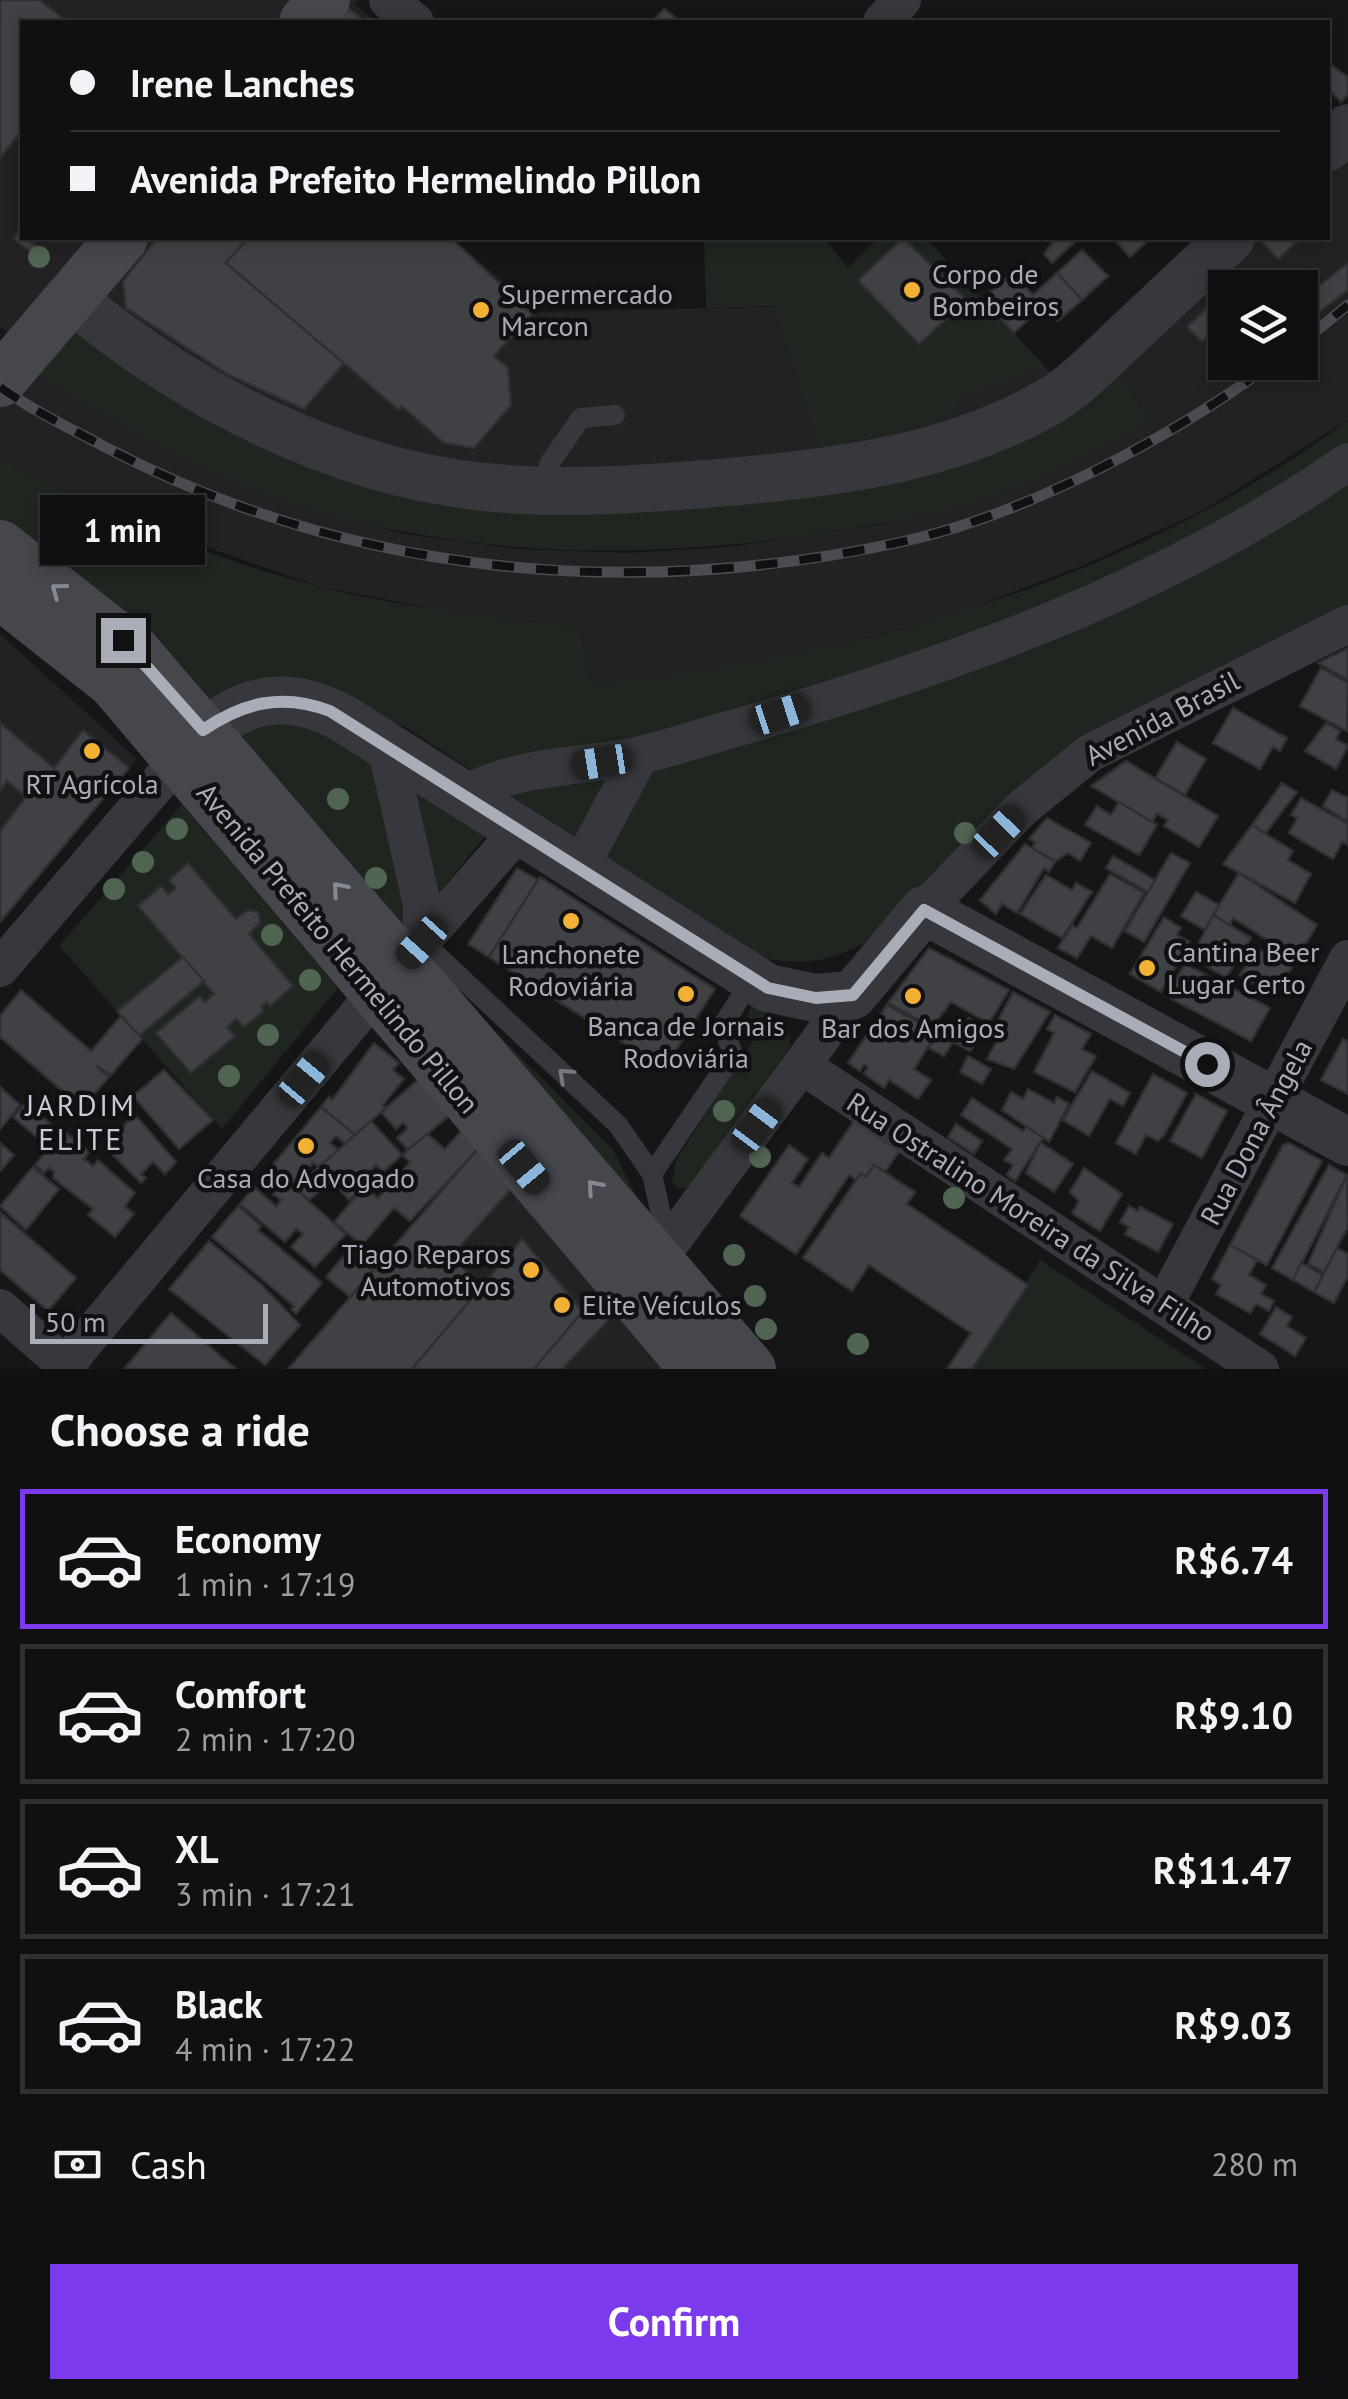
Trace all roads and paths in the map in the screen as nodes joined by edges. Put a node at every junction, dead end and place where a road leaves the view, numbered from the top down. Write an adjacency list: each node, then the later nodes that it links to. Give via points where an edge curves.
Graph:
1 (324, 0): 4 (main road)
2 (388, 0): 5 (street)
3 (902, 0): 6 (street)
4 (306, 20)
5 (413, 20)
6 (884, 20)
7 (120, 240): 9 (main road)
8 (1229, 240): 13 (street, via 1076,383 982,434 825,473)
9 (71, 298): 10 (main road); 13 (street, via 184,378 283,430 409,474)
10 (16, 362)
11 (615, 415): 13 (lane, via 582,418 549,464)
12 (1348, 462): 20 (street, via 1240,532 1134,587 980,648)
13 (549, 490)
14 (0, 546): 17 (main road, Avenida Prefeito Hermelindo Pillon, one-way to 14)
15 (0, 593): 17 (main road, Avenida Prefeito Hermelindo Pillon)
16 (1348, 624): 24 (street, Avenida Brasil, via 1090,753 1030,800)
17 (110, 653): 18 (main road, Avenida Prefeito Hermelindo Pillon)
18 (191, 745): 19 (street, via 245,706 289,701 330,711); 26 (main road, Avenida Prefeito Hermelindo Pillon); 27 (street)
19 (386, 746): 21 (street); 26 (street, via 422,904)
20 (640, 755): 21 (street, via 489,780); 23 (street)
21 (463, 796): 22 (street)
22 (518, 832): 23 (street); 26 (street)
23 (579, 870): 28 (street)
24 (924, 910): 29 (street, Avenida Brasil); 31 (street)
25 (1348, 959): 31 (street, Rua Dona Ângela)
26 (400, 966): 33 (lane, one-way to 26, via 618,1125); 34 (main road, Avenida Prefeito Hermelindo Pillon, via 539,1154); 38 (street)
27 (0, 968)
28 (752, 980): 29 (street, via 794,996); 33 (lane, via 723,1025 732,1055)
29 (853, 995): 30 (street, Avenida Brasil)
30 (801, 1065): 34 (street, Avenida Brasil); 35 (street, Rua Ostralino Moreira da Silva Filho)
31 (1273, 1100): 32 (street); 35 (street, Rua Dona Ângela)
32 (1348, 1142)
33 (652, 1174): 34 (lane)
34 (650, 1265): 37 (main road, Avenida Prefeito Hermelindo Pillon)
35 (1164, 1306): 39 (street, Rua Ostralino Moreira da Silva Filho)
36 (0, 1308): 38 (street)
37 (718, 1363)
38 (66, 1368)
39 (1260, 1369)

